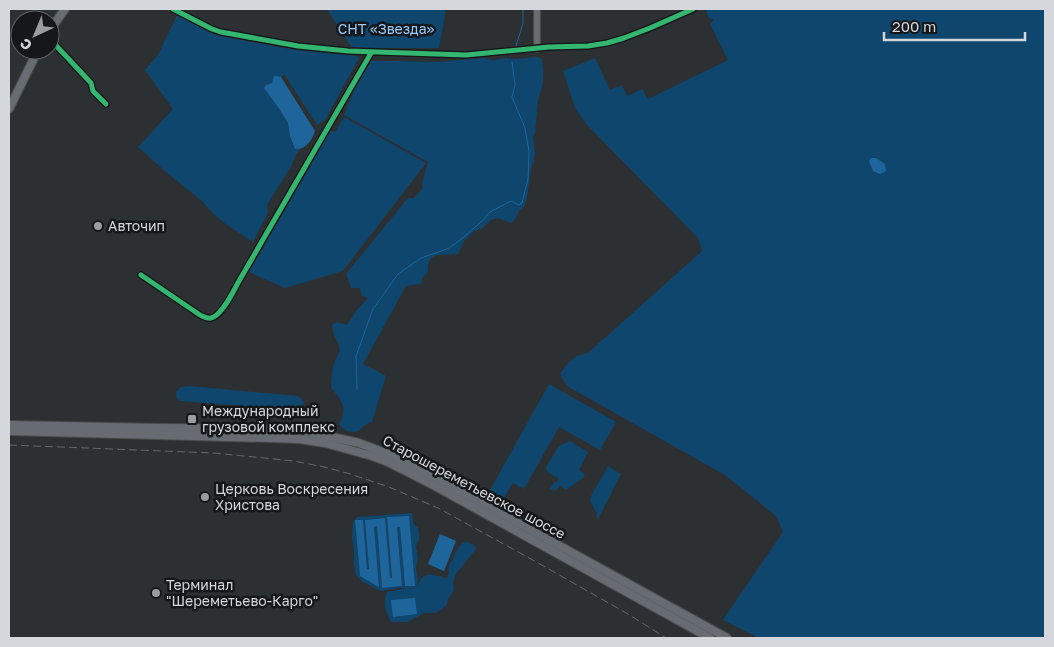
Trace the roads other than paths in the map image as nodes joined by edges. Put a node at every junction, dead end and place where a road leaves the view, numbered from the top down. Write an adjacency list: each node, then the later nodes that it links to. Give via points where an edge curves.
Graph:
1 (173, 9): 6 (street, via 222,32 298,46)
2 (537, 9): 5 (street)
3 (693, 9): 5 (street, via 607,43)
4 (60, 49): 8 (street, via 91,82 93,91)
5 (537, 49): 6 (street, via 466,55)
6 (371, 53): 10 (street, via 221,311 206,318)
7 (33, 60): 9 (main road)
8 (106, 104)
9 (9, 109)
10 (141, 275)
11 (9, 425): 14 (main road, Старошереметьевское шоссе, via 291,429 359,443 432,476)
12 (9, 431): 13 (main road, Старошереметьевское шоссе, via 299,439 372,456 435,486)
13 (710, 638)
14 (728, 638)

